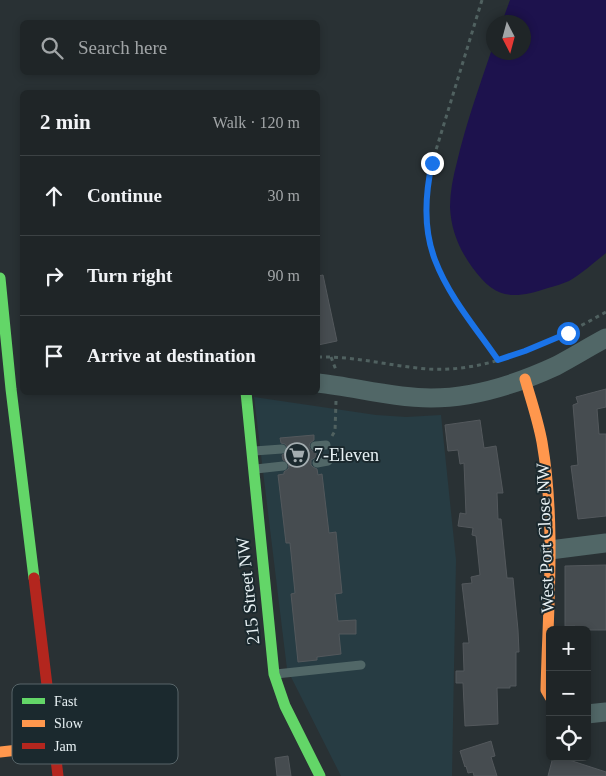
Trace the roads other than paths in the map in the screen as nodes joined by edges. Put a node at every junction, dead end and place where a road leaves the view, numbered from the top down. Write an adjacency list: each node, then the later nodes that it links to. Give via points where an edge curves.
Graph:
1 (0, 278): 5 (street)
2 (606, 338): 3 (street)
3 (525, 379): 4 (street, via 491,390 431,398); 16 (street, West Port Close NW, via 542,441)
4 (320, 383)
5 (17, 389): 20 (street)
6 (246, 395): 10 (street, 215 Street NW)
7 (326, 445): 8 (lane)
8 (315, 446)
9 (282, 449): 10 (lane)
10 (252, 451): 14 (street, 215 Street NW)
11 (328, 461): 12 (lane)
12 (317, 462)
13 (283, 466): 14 (lane)
14 (253, 469): 19 (street, 215 Street NW)
15 (606, 543): 16 (street)
16 (550, 550): 18 (street, West Port Close NW)
17 (361, 665): 19 (lane)
18 (547, 671)
19 (274, 674): 23 (street, 215 Street NW, via 285,706)
20 (48, 684)
21 (606, 712): 22 (street)
22 (591, 714)
23 (320, 776)

